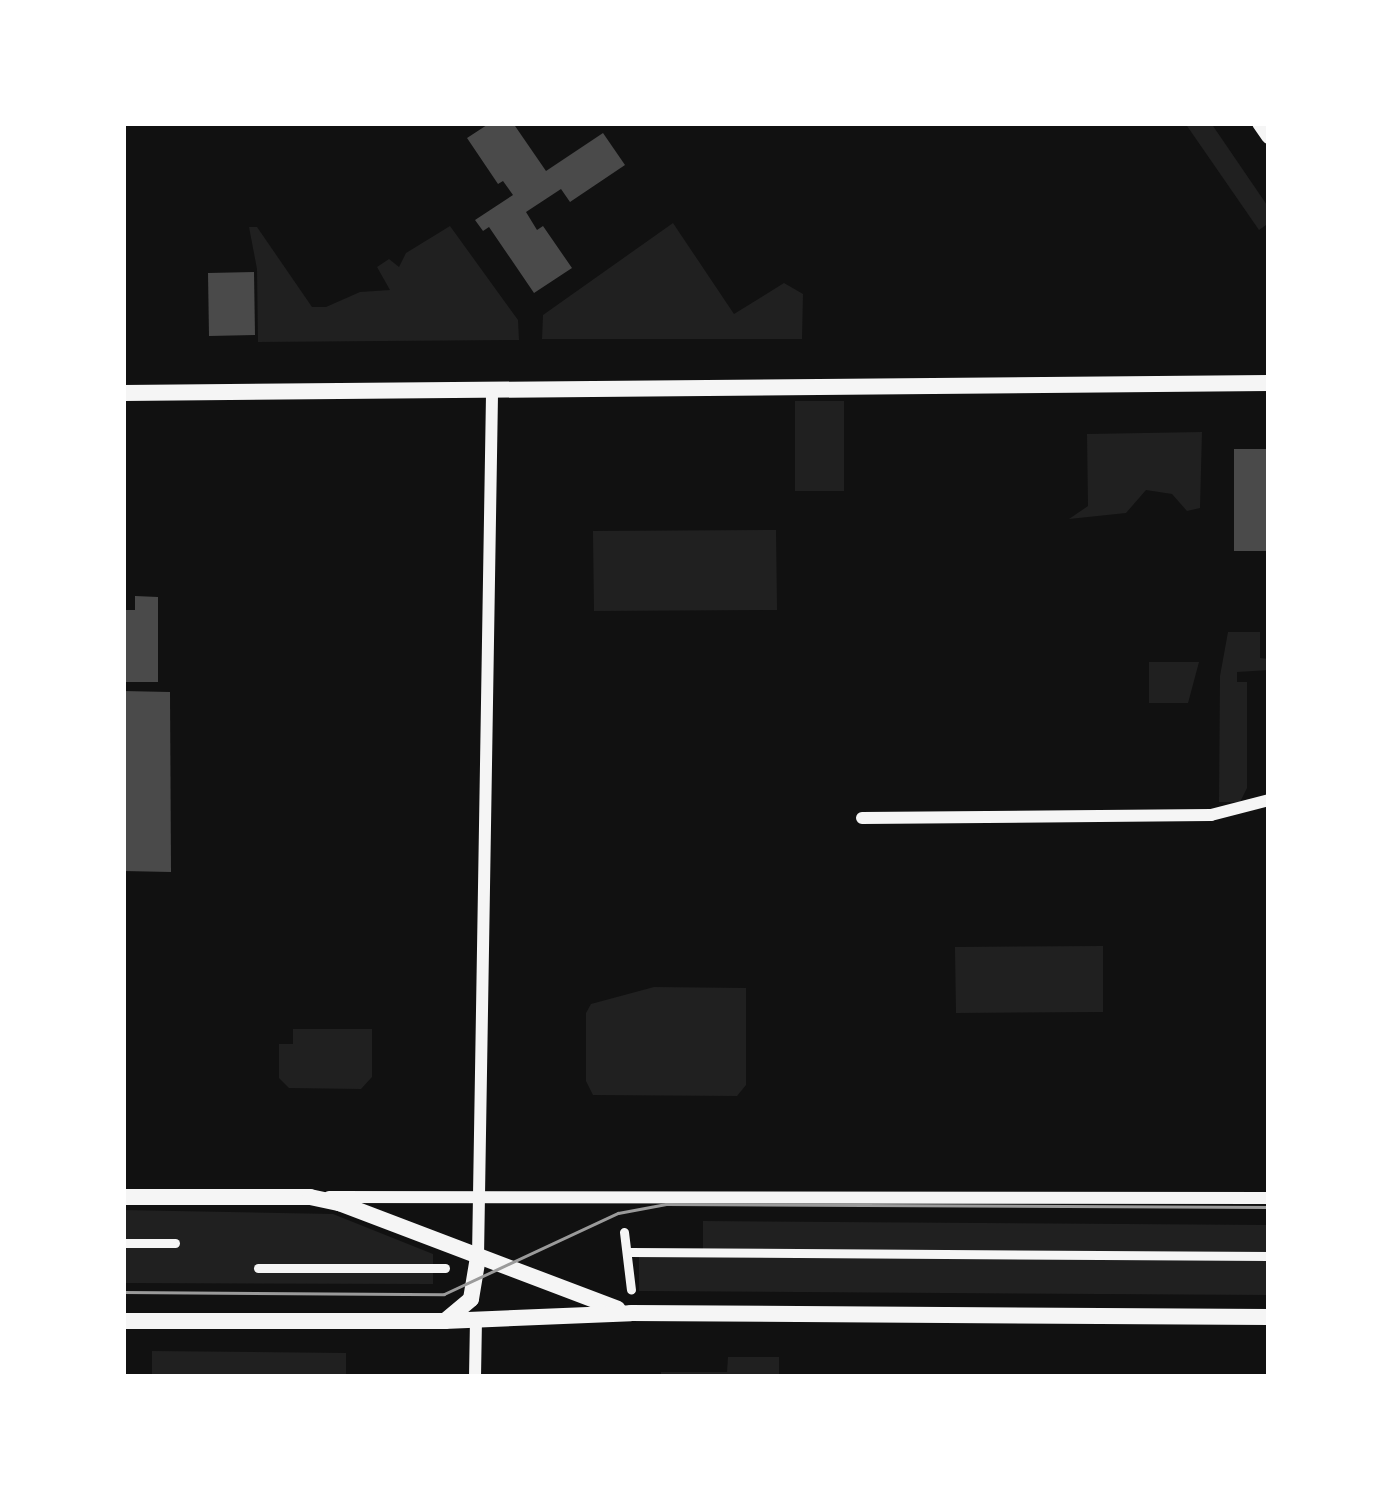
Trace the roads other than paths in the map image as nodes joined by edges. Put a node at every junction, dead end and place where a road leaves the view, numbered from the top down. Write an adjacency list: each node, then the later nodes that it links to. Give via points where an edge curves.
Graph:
1 (1260, 123): 2 (main road)
2 (1269, 136)
3 (1269, 382): 4 (main road)
4 (492, 391): 5 (main road); 8 (street)
5 (123, 393)
6 (1269, 800): 7 (street, via 1211,815)
7 (862, 818)
8 (480, 1193): 10 (street); 11 (street); 17 (street)
9 (123, 1197): 10 (main road)
10 (310, 1197): 17 (main road)
11 (1269, 1198)
12 (624, 1232): 15 (street)
13 (123, 1243): 14 (street)
14 (175, 1244)
15 (630, 1252): 16 (street); 20 (street)
16 (1269, 1256)
17 (478, 1257): 21 (main road); 25 (main road, via 471,1299)
18 (258, 1268): 19 (street)
19 (445, 1268)
20 (631, 1291)
21 (631, 1313): 22 (main road); 23 (main road)
22 (1269, 1317)
23 (476, 1320): 25 (main road); 26 (street)
24 (123, 1321): 25 (main road)
25 (444, 1321)
26 (475, 1377)

